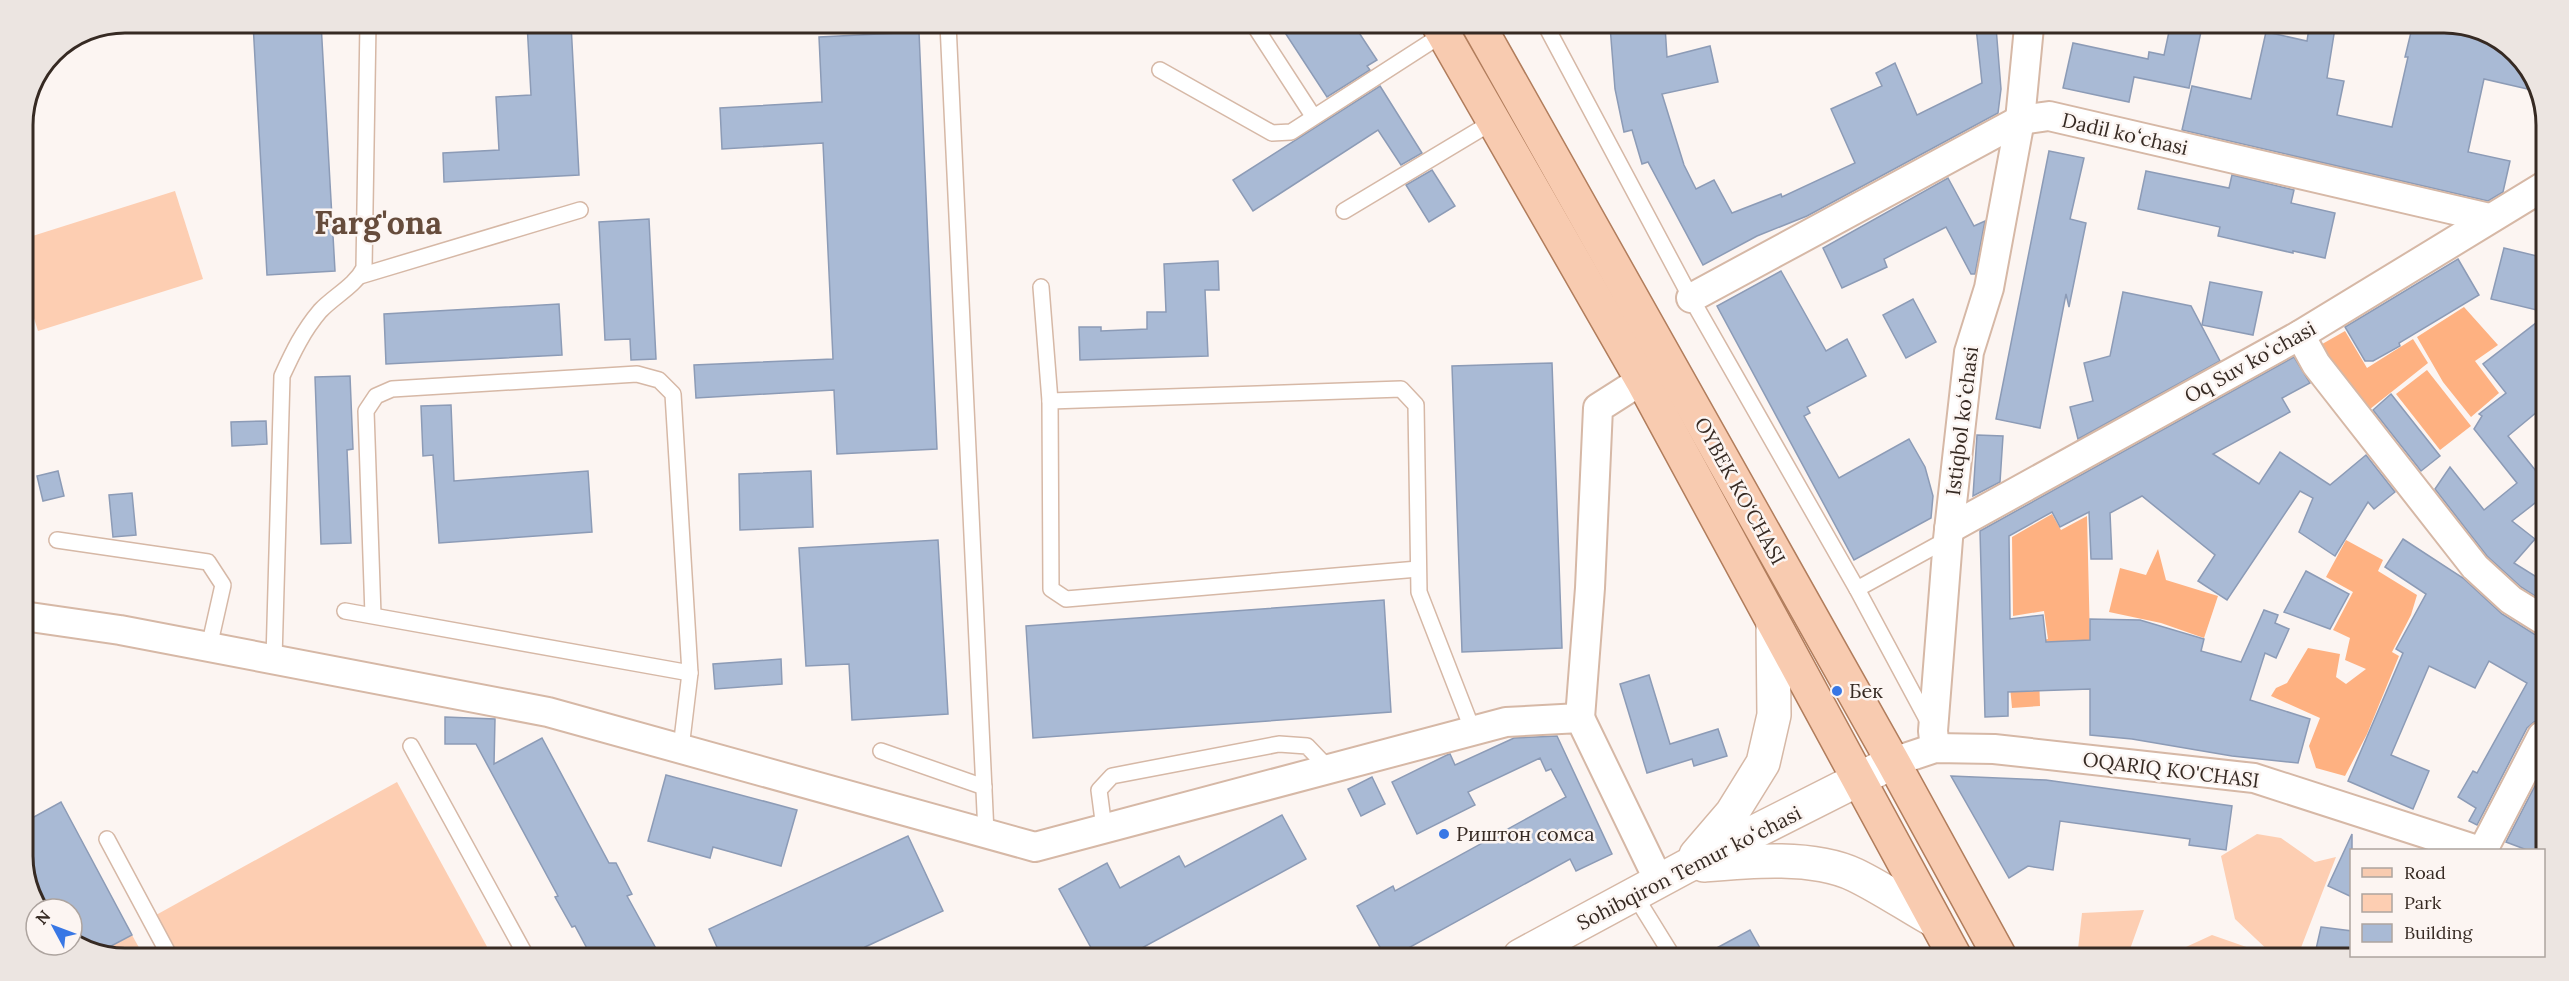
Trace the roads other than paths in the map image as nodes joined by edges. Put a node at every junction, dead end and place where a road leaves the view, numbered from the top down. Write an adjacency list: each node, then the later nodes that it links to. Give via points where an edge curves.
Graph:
1 (368, 33): 17 (lane, via 364,268)
2 (948, 33): 45 (lane)
3 (1259, 33): 10 (lane)
4 (1437, 33): 10 (lane)
5 (1443, 33): 12 (main road, OYBEK KO‘CHASI)
6 (1483, 33): 42 (main road, OYBEK KO‘CHASI)
7 (1550, 33): 19 (lane)
8 (2028, 33): 11 (street, Istiqbol koʻchasi)
9 (1160, 70): 10 (lane, via 1272,133 1291,132)
10 (1313, 116)
11 (2020, 120): 16 (street, Dadil koʻchasi, via 2049,116); 19 (street, Dadil koʻchasi); 23 (street, Istiqbol koʻchasi, via 1989,288 1969,352)
12 (1494, 121): 15 (lane); 21 (main road, OYBEK KO‘CHASI)
13 (2536, 191): 16 (street, Oq Suv koʻchasi)
14 (580, 210): 17 (lane)
15 (1344, 211)
16 (2489, 218): 20 (street, Oq Suv koʻchasi)
17 (360, 276): 33 (lane, via 315,317 298,340 282,376)
18 (1041, 287): 22 (lane)
19 (1691, 298): 26 (lane)
20 (2300, 335): 23 (street, Oq Suv koʻchasi); 29 (street, via 2316,364 2475,567 2511,600)
21 (1642, 380): 31 (main road, OYBEK KO‘CHASI); 35 (street, via 1598,408)
22 (1050, 401): 25 (lane, via 1401,389 1416,405); 25 (lane, via 1051,589 1065,599)
23 (1948, 534): 26 (lane); 37 (street, Istiqbol koʻchasi)
24 (57, 540): 32 (lane, via 208,562 223,585)
25 (1418, 569): 36 (lane, via 1419,592)
26 (1857, 589): 37 (lane)
27 (345, 611): 28 (lane)
28 (373, 615): 34 (lane); 34 (lane, via 366,411 376,396 392,389 637,374 658,380 673,394)
29 (2536, 616)
30 (33, 617): 32 (street)
31 (1773, 623): 44 (main road, OYBEK KO‘CHASI); 51 (main road, via 1774,715 1763,763 1732,813)
32 (209, 647): 33 (street)
33 (274, 659): 39 (street, via 548,712)
34 (690, 673): 39 (lane)
35 (1580, 718): 36 (street, via 1506,722); 51 (street)
36 (1473, 731): 43 (street)
37 (1934, 740): 42 (street, OQARIQ KO'CHASI); 49 (street, OQARIQ KO'CHASI, via 2254,778)
38 (411, 746): 54 (lane)
39 (681, 748): 47 (street)
40 (2536, 748): 50 (street)
41 (881, 751): 45 (lane)
42 (1893, 762): 44 (main road, Sohibqiron Temur koʻchasi); 58 (main road, OYBEK KO‘CHASI)
43 (1329, 769): 46 (street); 46 (lane, via 1307,746 1279,744 1112,776 1099,790)
44 (1858, 781): 51 (main road, Sohibqiron Temur koʻchasi); 52 (main road, OYBEK KO‘CHASI)
45 (984, 787): 47 (lane)
46 (1104, 828): 47 (street, via 1035,847)
47 (986, 833)
48 (106, 839): 53 (lane)
49 (2474, 849)
50 (2484, 849)
51 (1659, 881): 52 (main road, via 1752,861 1808,862 1853,874); 55 (main road, Sohibqiron Temur koʻchasi); 56 (lane)
52 (1935, 921): 57 (main road, OYBEK KO‘CHASI)
53 (165, 948)
54 (522, 948)
55 (1535, 948)
56 (1671, 948)
57 (1949, 948)
58 (1995, 948)

